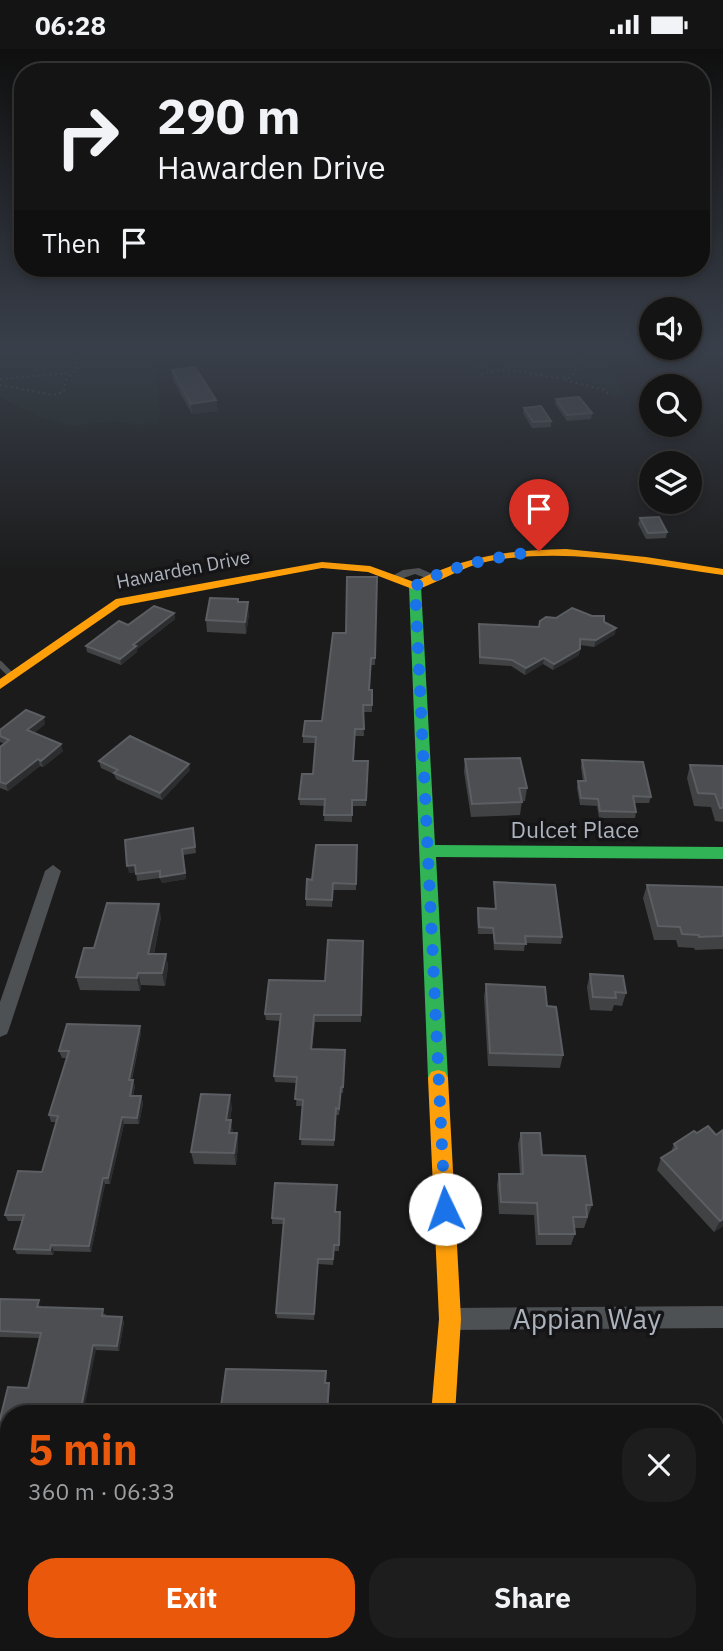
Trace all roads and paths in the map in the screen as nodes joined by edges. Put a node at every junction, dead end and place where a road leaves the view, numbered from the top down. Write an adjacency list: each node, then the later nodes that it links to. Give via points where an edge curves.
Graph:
1 (723, 572): 3 (street, Hawarden Drive, via 589,553 539,551)
2 (398, 576): 3 (street, Hawarden Drive, via 422,571); 4 (street, Hawarden Drive); 6 (street, Hawarden Drive, via 356,565 322,565 116,603)
3 (431, 576): 4 (street, Hawarden Drive)
4 (415, 586): 7 (street)
5 (0, 664): 6 (lane)
6 (6, 680)
7 (427, 851): 8 (street, Dulcet Place); 12 (street)
8 (723, 853)
9 (53, 871): 10 (street)
10 (0, 1030)
11 (723, 1317): 12 (street, Appian Way)
12 (450, 1319): 13 (street)
13 (444, 1405)

